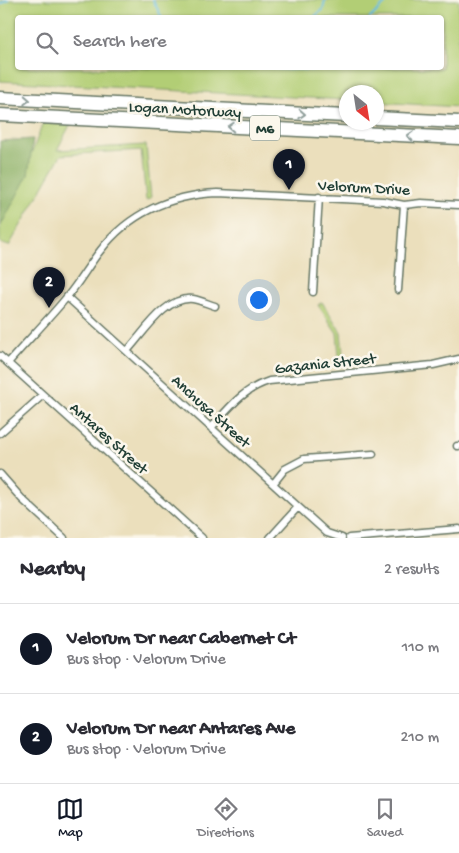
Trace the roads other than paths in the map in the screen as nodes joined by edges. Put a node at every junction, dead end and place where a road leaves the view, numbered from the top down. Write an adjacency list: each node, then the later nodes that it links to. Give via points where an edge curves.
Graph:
1 (0, 98): 3 (highway, Logan Motorway / M6, one-way to 3)
2 (0, 115): 6 (highway, Logan Motorway / M6, one-way to 2)
3 (339, 116)
4 (384, 118): 5 (highway)
5 (459, 122)
6 (459, 138)
7 (320, 198): 8 (street, Velorum Drive); 11 (street); 12 (street, Velorum Drive, via 218,193 183,196 162,204 142,213 116,232)
8 (404, 205): 9 (street, Velorum Drive); 10 (street)
9 (459, 205)
10 (398, 290)
11 (313, 292)
12 (67, 297): 14 (street, Anchusa Street); 17 (street, Velorum Drive)
13 (215, 306): 14 (street, via 193,299 167,306)
14 (127, 351): 19 (street, Anchusa Street)
15 (0, 356): 17 (street, Antares Street)
16 (459, 359): 19 (street, Gazania Street, via 433,365 258,384 238,397)
17 (8, 363): 18 (street, Antares Street)
18 (43, 395): 20 (street); 27 (street, Antares Street)
19 (211, 428): 23 (street, Anchusa Street)
20 (0, 433)
21 (373, 454): 23 (street, via 304,459 285,469)
22 (0, 474): 26 (street, via 22,500)
23 (273, 484): 24 (street, Anchusa Street)
24 (298, 507): 28 (street); 29 (street, Anchusa Street, via 327,533)
25 (459, 529): 30 (street)
26 (64, 538)
27 (202, 538)
28 (270, 538)
29 (342, 538)
30 (349, 538)

